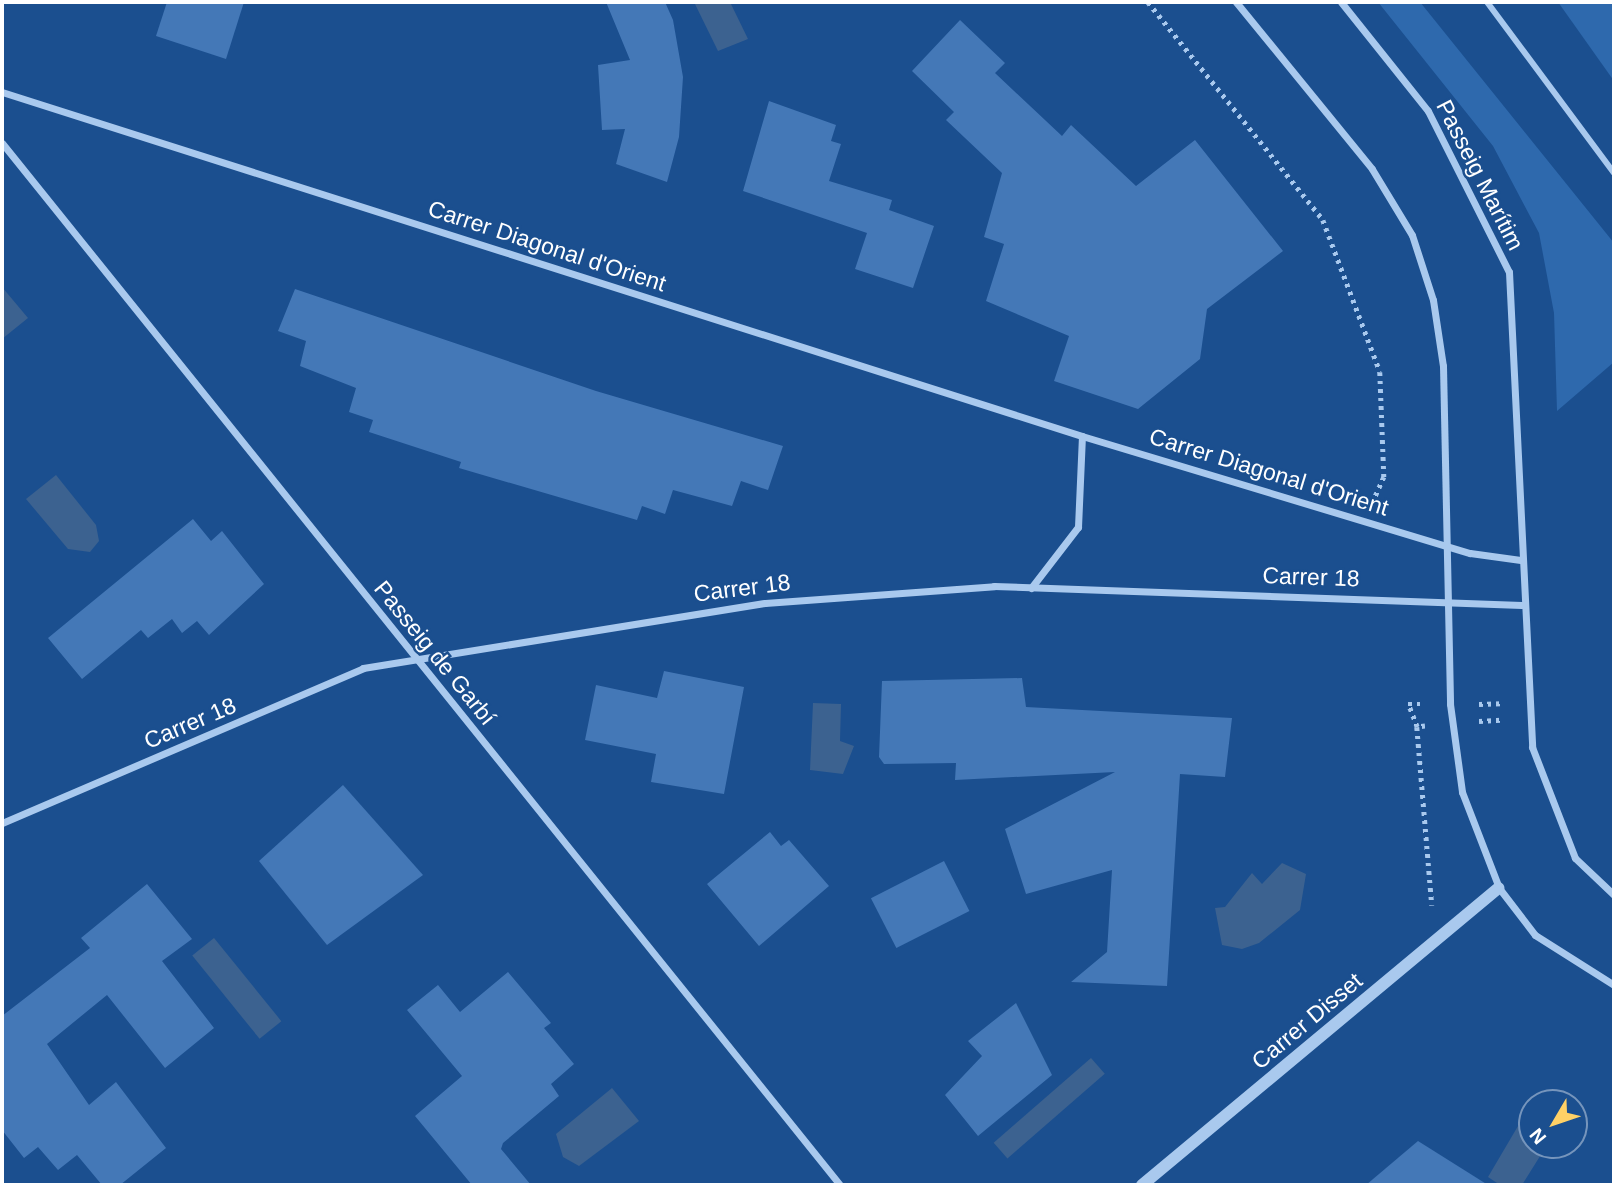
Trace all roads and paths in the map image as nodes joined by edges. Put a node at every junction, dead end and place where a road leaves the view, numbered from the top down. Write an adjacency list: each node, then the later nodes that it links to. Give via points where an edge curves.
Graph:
1 (1148, 2): 9 (path, via 1323,220 1380,372 1384,477)
2 (1236, 2): 10 (street, via 1372,169 1412,235 1433,300 1443,366)
3 (1341, 2): 11 (street, Passeig Marítim, via 1429,111 1509,272)
4 (1487, 2): 7 (street)
5 (2, 92): 8 (street, Carrer Diagonal d'Orient)
6 (2, 143): 15 (street, Passeig de Garbí)
7 (1614, 173)
8 (1082, 436): 10 (street, Carrer Diagonal d'Orient); 12 (street, via 1078,527)
9 (1375, 499)
10 (1444, 545): 11 (street); 13 (street)
11 (1521, 560): 14 (street, Passeig Marítim)
12 (1031, 588): 13 (street, Carrer 18); 15 (street, Carrer 18, via 765,603)
13 (1446, 605): 14 (street, Carrer 18); 24 (street, via 1462,793)
14 (1522, 605): 25 (street, Passeig Marítim, via 1532,747 1575,858)
15 (413, 656): 23 (street, Carrer 18, via 363,668); 28 (street, Passeig de Garbí)
16 (1507, 703): 18 (path)
17 (1424, 704): 22 (path, via 1408,704)
18 (1468, 704)
19 (1511, 719): 20 (path)
20 (1468, 722)
21 (1426, 725): 22 (path)
22 (1417, 727): 26 (path)
23 (2, 822)
24 (1499, 888): 27 (street, via 1535,934); 29 (street, Carrer Disset)
25 (1614, 895)
26 (1433, 913)
27 (1614, 985)
28 (840, 1185)
29 (1142, 1185)

